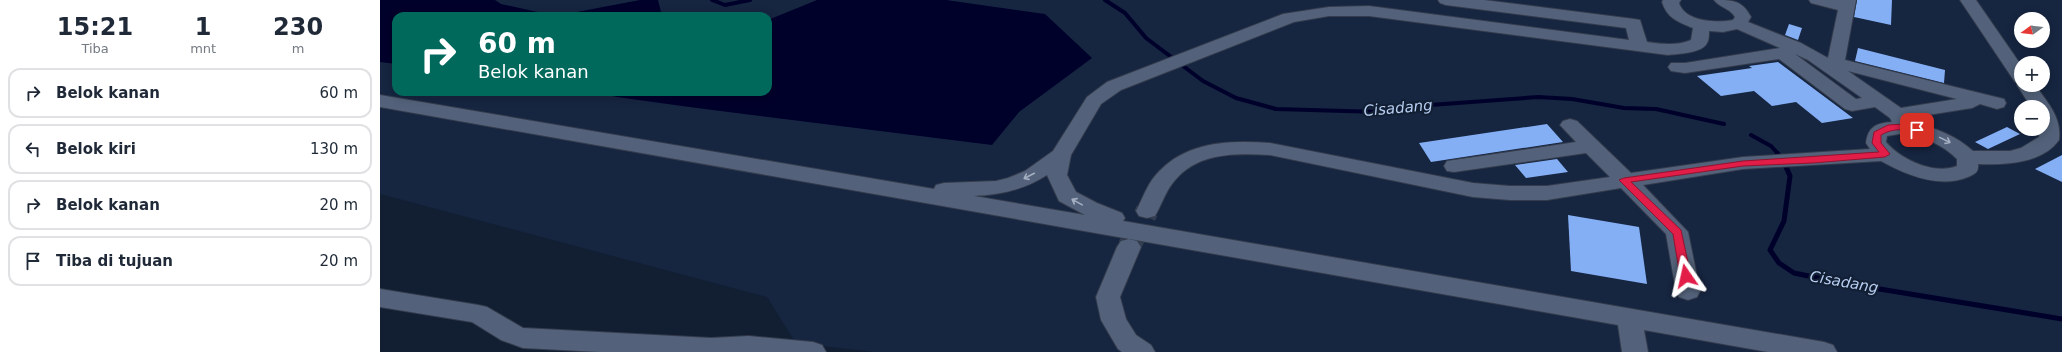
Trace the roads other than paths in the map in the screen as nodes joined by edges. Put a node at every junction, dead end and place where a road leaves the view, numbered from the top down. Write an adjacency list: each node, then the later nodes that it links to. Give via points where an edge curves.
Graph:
1 (1446, 0): 9 (street, via 1634,24)
2 (1672, 0): 8 (street, via 1672,10 1684,19)
3 (1722, 0): 7 (street, via 1738,9 1743,17)
4 (1817, 0): 6 (street)
5 (1968, 0): 13 (street)
6 (1848, 4): 11 (street)
7 (1739, 24): 8 (street, via 1723,27); 10 (street)
8 (1702, 25): 9 (street, via 1699,43 1687,48 1668,50)
9 (1639, 47): 23 (street, via 1344,10 1313,12 1289,18 1194,53 1114,86 1094,100)
10 (1789, 50): 11 (street); 12 (street, via 1685,68); 16 (street, via 1852,105)
11 (1831, 64): 14 (street); 16 (street)
12 (1677, 67)
13 (2014, 68)
14 (1971, 96): 17 (street); 18 (street, via 1972,102)
15 (380, 101): 27 (street)
16 (1878, 101): 18 (street)
17 (1997, 103)
18 (1901, 121): 22 (street, via 1877,133 1876,143); 24 (street, one-way to 24, via 1953,144)
19 (1570, 125): 21 (street)
20 (2050, 136): 24 (street, via 2049,140 2029,153 2006,159)
21 (1590, 146): 25 (street); 26 (street)
22 (1885, 154): 24 (street, via 1906,166 1931,174 1947,175 1968,169); 26 (street, via 1743,163)
23 (1061, 155): 27 (street, one-way to 27, via 1039,171 1014,184); 29 (street, one-way to 23, via 1089,208 1067,196 1057,175)
24 (1968, 157)
25 (1454, 166)
26 (1624, 180): 28 (street, via 1547,193 1473,190 1270,148 1237,147 1207,151 1180,164 1163,180); 31 (street, via 1677,232)
27 (902, 192): 29 (street)
28 (1147, 211)
29 (1165, 236): 33 (street)
30 (1129, 247): 35 (street, via 1108,297 1114,320 1127,342)
31 (1688, 291)
32 (380, 298): 34 (street, via 478,314 501,330 522,338 711,348 749,346)
33 (1630, 318): 36 (street); 37 (street)
34 (813, 352)
35 (1142, 352)
36 (1635, 352)
37 (1824, 352)

